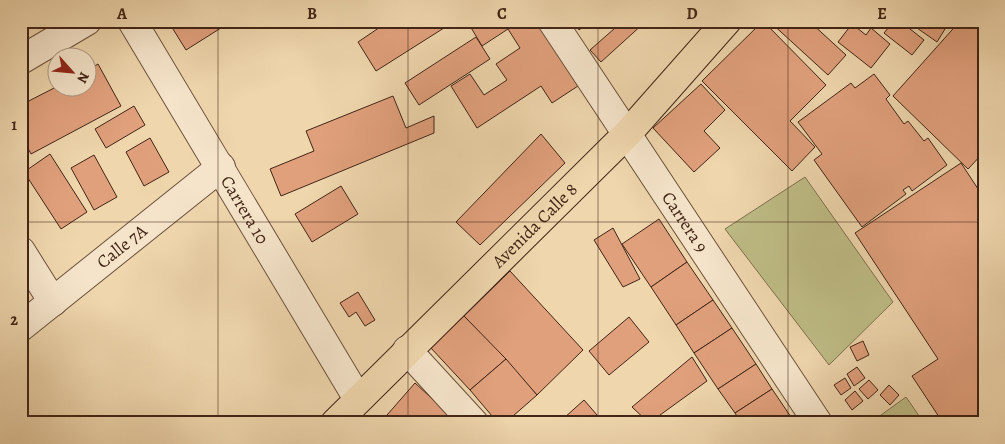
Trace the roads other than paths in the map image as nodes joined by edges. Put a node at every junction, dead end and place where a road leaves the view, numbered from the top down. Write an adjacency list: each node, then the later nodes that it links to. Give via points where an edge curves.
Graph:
1 (87, 21): 5 (street)
2 (132, 21): 7 (street, Carrera 10)
3 (552, 21): 6 (street, Carrera 9)
4 (727, 21): 6 (main road, Avenida Calle 8)
5 (21, 60)
6 (628, 133): 11 (main road, Avenida Calle 8); 15 (street, Carrera 9)
7 (221, 167): 9 (street, Calle 7A); 12 (street, Carrera 10)
8 (21, 251): 9 (street)
9 (53, 302): 10 (street, Calle 7A)
10 (21, 327)
11 (407, 350): 12 (main road, Avenida Calle 8); 14 (street)
12 (358, 399): 13 (main road, Avenida Calle 8)
13 (335, 423)
14 (474, 423)
15 (818, 423)

